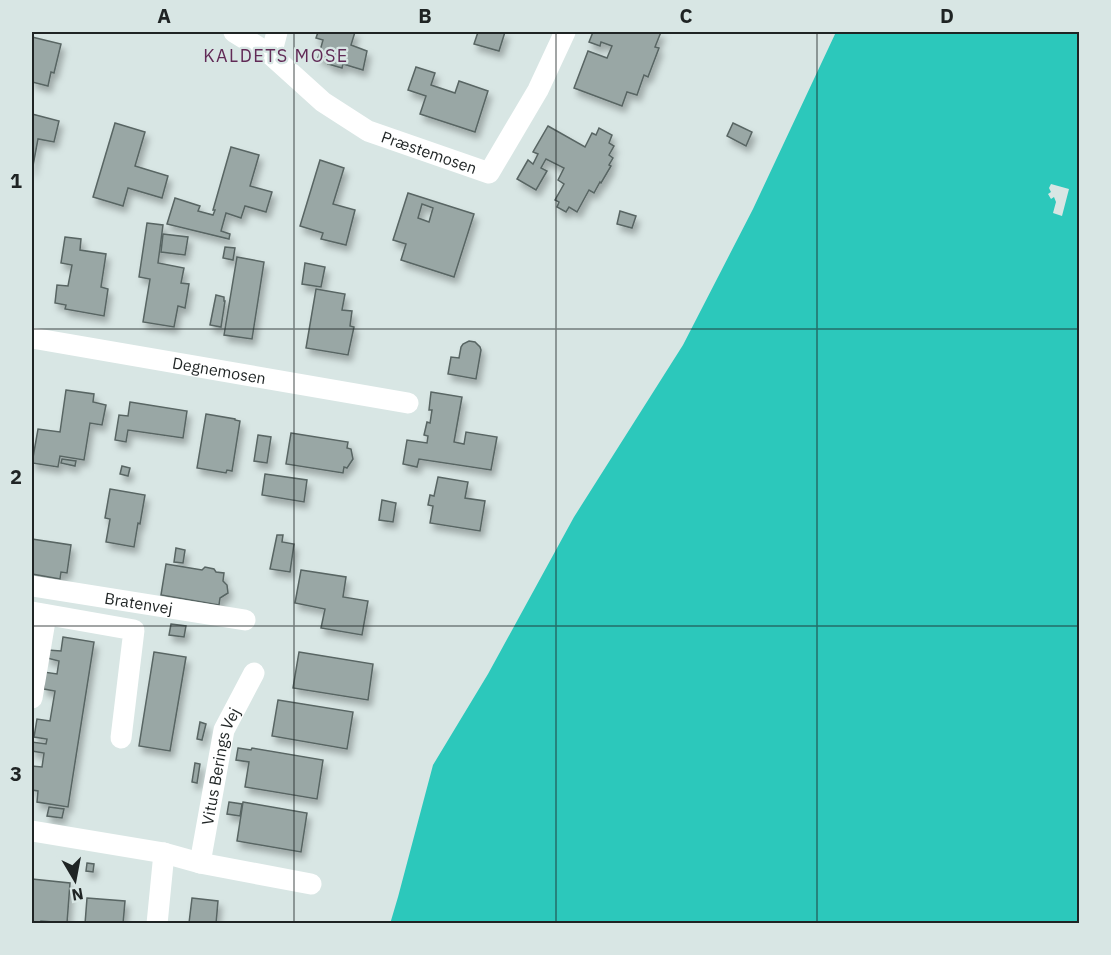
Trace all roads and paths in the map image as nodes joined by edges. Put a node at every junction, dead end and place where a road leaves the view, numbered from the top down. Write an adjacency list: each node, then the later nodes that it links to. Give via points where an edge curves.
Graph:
1 (234, 32): 4 (street, Præstemosen)
2 (277, 32): 4 (street)
3 (565, 32): 4 (street, Præstemosen, via 538,90 489,174 369,131 323,102)
4 (270, 55)
5 (32, 338): 6 (street, Degnemosen)
6 (408, 403)
7 (32, 586): 9 (street, Bratenvej)
8 (39, 613): 11 (street, Bratenvej); 12 (street, Bratenvej, via 134,630)
9 (245, 620)
10 (254, 673): 15 (street, Vitus Berings Vej, via 224,730)
11 (32, 698)
12 (121, 738)
13 (32, 831): 14 (street)
14 (164, 853): 15 (street); 17 (street)
15 (200, 863): 16 (street)
16 (311, 884)
17 (157, 924)

